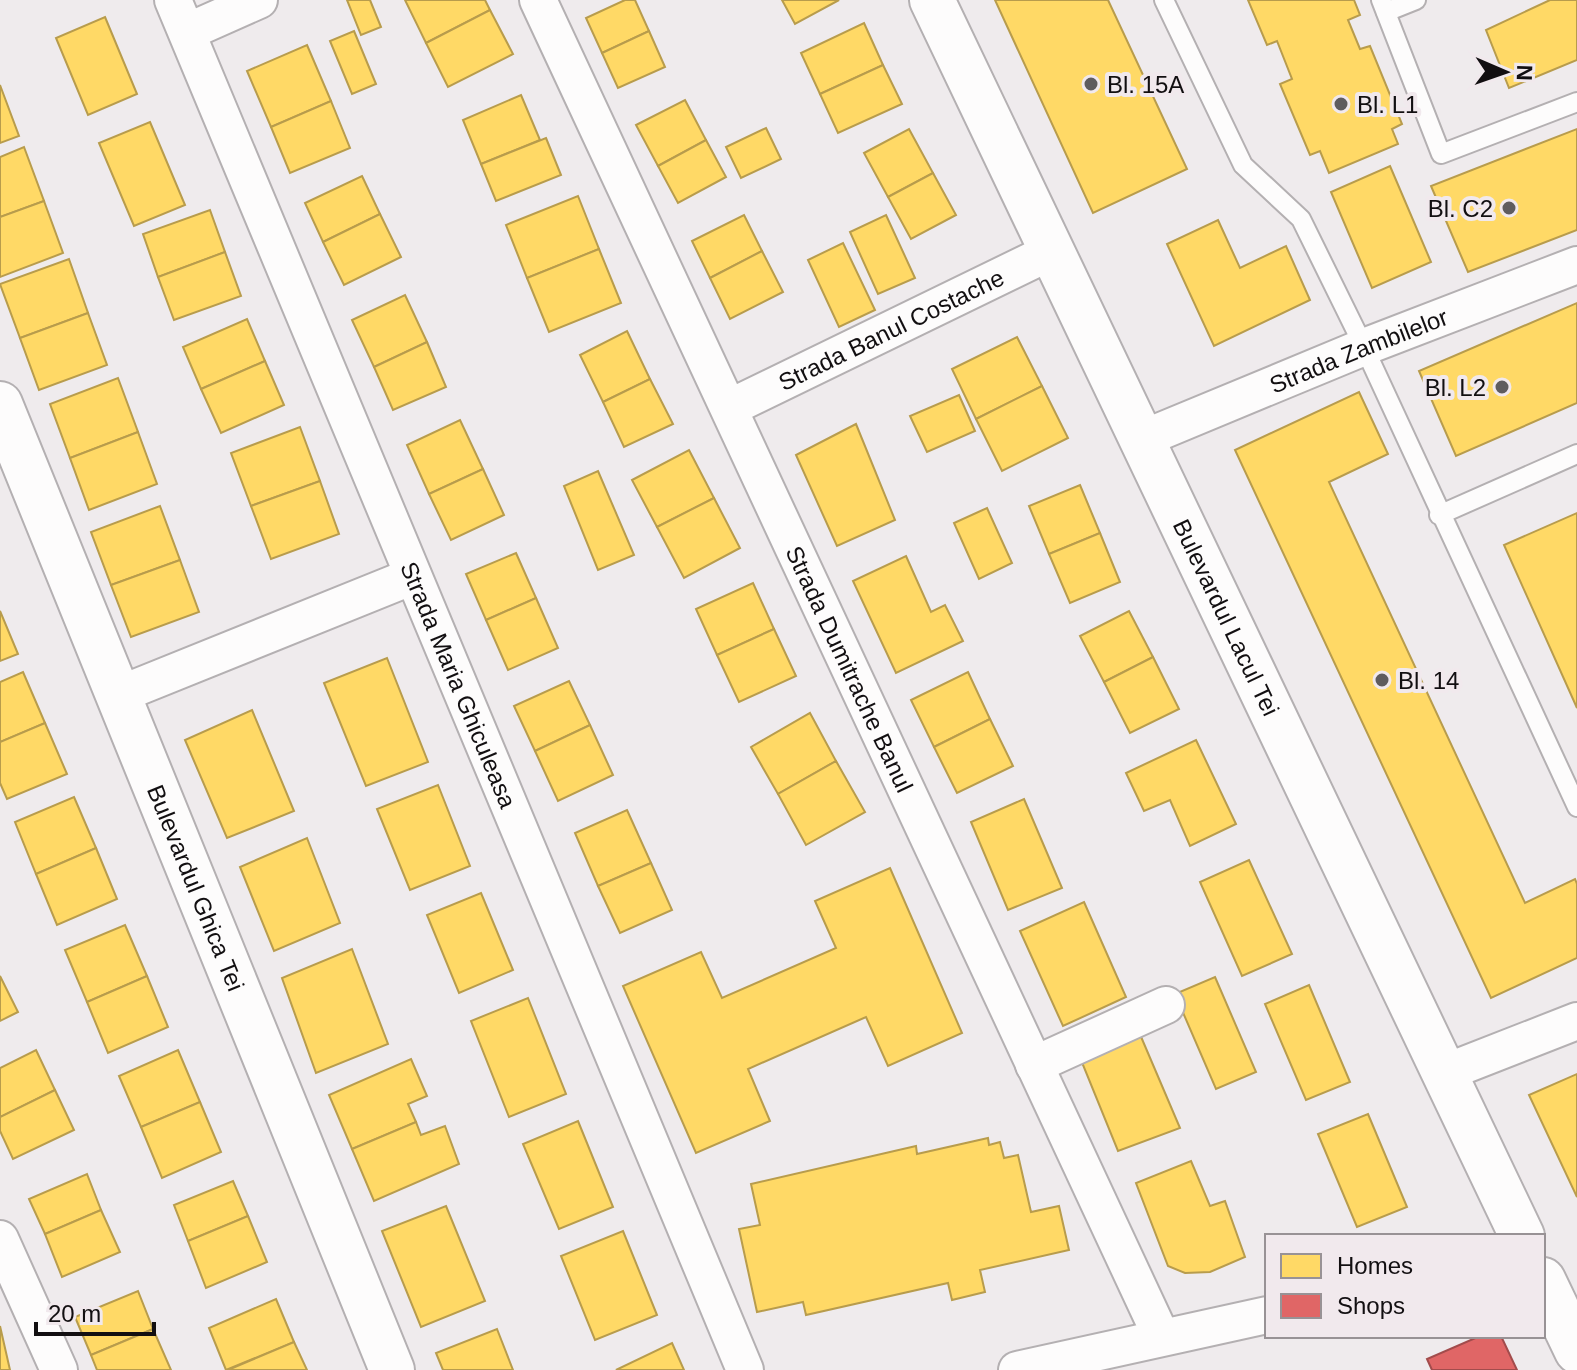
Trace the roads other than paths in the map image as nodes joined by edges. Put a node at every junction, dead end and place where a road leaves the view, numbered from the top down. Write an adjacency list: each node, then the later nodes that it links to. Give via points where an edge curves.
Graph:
1 (259, 0): 7 (street)
2 (538, 0): 13 (street, Strada Dumitrache Banul)
3 (932, 0): 9 (main road, Bulevardul Lacul Tei)
4 (1164, 0): 11 (lane, via 1243,165 1301,219)
5 (1416, 0): 6 (lane)
6 (1384, 6): 8 (lane, via 1441,154)
7 (180, 16): 17 (street, Strada Maria Ghiculeasa)
8 (1577, 102)
9 (1052, 251): 13 (street, Strada Banul Costache); 14 (main road, Bulevardul Lacul Tei)
10 (1577, 265): 11 (street, Strada Zambilelor)
11 (1364, 347): 14 (street, Strada Zambilelor); 16 (lane)
12 (0, 404): 18 (main road, Bulevardul Ghica Tei)
13 (729, 408): 22 (street, Strada Dumitrache Banul)
14 (1142, 439): 23 (main road, Bulevardul Lacul Tei)
15 (1577, 454): 16 (lane)
16 (1439, 515): 19 (lane)
17 (413, 576): 18 (street); 32 (street, Strada Maria Ghiculeasa)
18 (118, 695): 31 (main road, Bulevardul Ghica Tei)
19 (1577, 807)
20 (1166, 1005): 22 (street)
21 (1577, 1021): 23 (street)
22 (1034, 1065): 28 (street, Strada Dumitrache Banul)
23 (1444, 1073): 24 (main road, Bulevardul Lacul Tei)
24 (1521, 1234)
25 (0, 1239): 30 (street)
26 (1545, 1284): 29 (main road)
27 (1265, 1315): 28 (street)
28 (1161, 1336): 33 (street)
29 (1577, 1351)
30 (59, 1370)
31 (392, 1370)
32 (745, 1370)
33 (1017, 1370)

